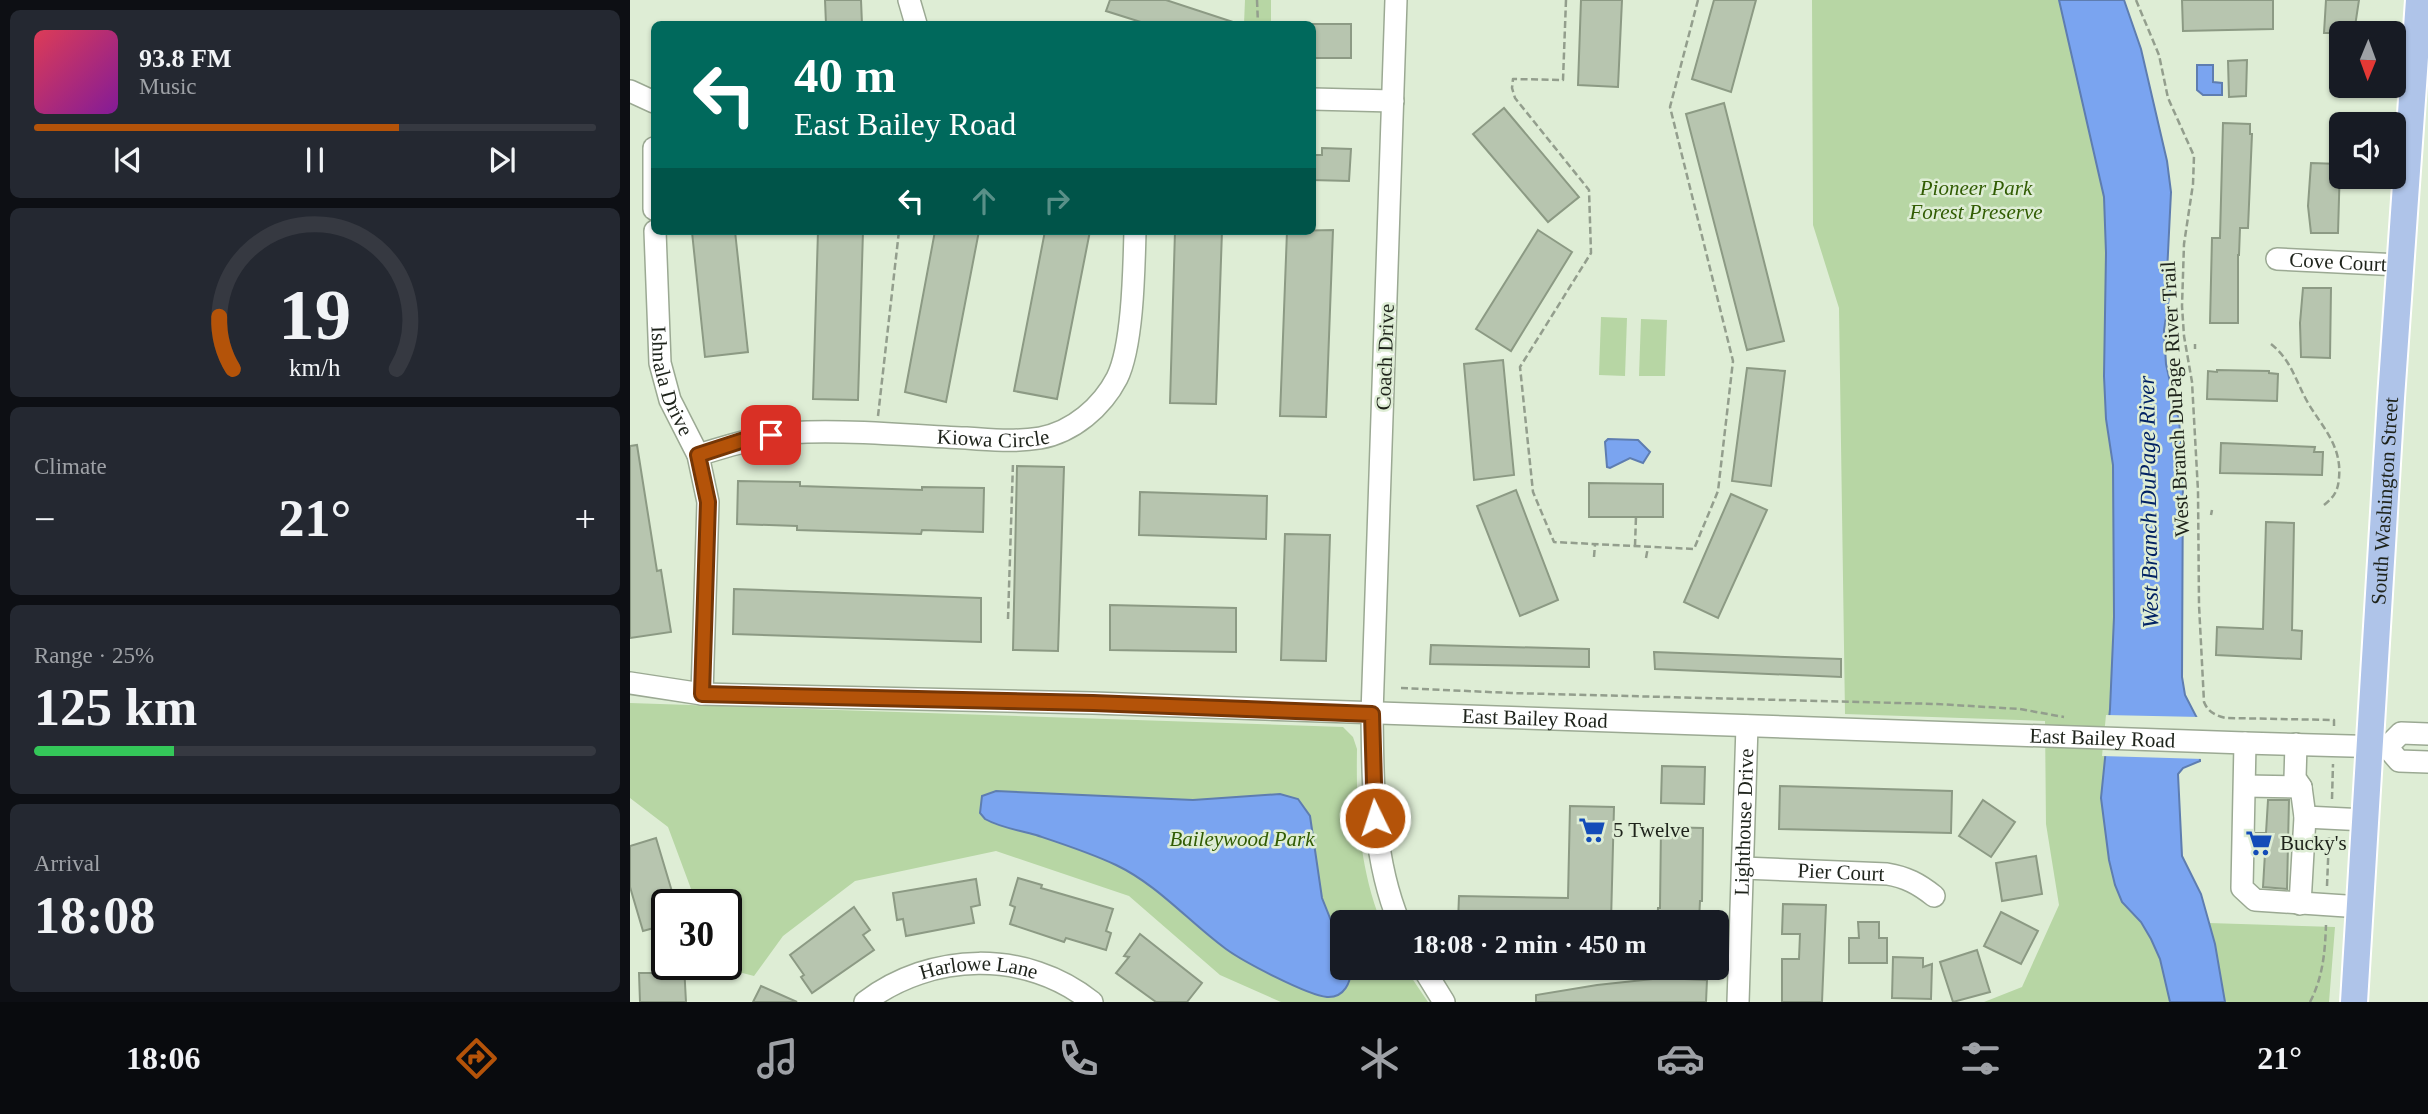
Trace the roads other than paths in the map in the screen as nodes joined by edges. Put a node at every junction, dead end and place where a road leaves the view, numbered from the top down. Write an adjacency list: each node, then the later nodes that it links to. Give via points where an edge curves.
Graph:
1 (909, 0): 4 (street)
2 (1396, 0): 8 (street, Coach Drive)
3 (2419, 0): 12 (main road, South Washington Street)
4 (915, 21)
5 (630, 91): 7 (street)
6 (1316, 99): 8 (street)
7 (651, 101)
8 (1393, 101): 17 (street, Coach Drive)
9 (655, 235): 13 (street, Ishnala Drive, via 660,363 670,400)
10 (1135, 235): 13 (street, Kiowa Circle, via 1122,366 1105,396 1073,424 1039,438 996,440 831,432 771,435)
11 (2277, 259): 12 (street, Cove Court)
12 (2400, 265): 22 (main road, South Washington Street)
13 (698, 455): 15 (street, Ishnala Drive, via 708,502)
14 (630, 683): 15 (street, East Bailey Road)
15 (702, 694): 16 (street, East Bailey Road, via 670,699); 17 (street, East Bailey Road)
16 (630, 697)
17 (1372, 714): 18 (street, East Bailey Road); 32 (street, Coach Drive, via 1378,843)
18 (1747, 726): 20 (street, East Bailey Road); 28 (street, Lighthouse Drive)
19 (2428, 734): 22 (street, via 2401,733)
20 (2245, 743): 21 (street, East Bailey Road); 24 (street)
21 (2296, 744): 22 (street, East Bailey Road); 25 (street, via 2295,778)
22 (2379, 746): 23 (street, via 2399,761); 27 (main road, South Washington Street)
23 (2428, 762)
24 (2245, 786): 25 (street); 30 (street, via 2242,888 2255,900)
25 (2301, 787): 26 (street)
26 (2305, 817): 27 (street); 30 (street)
27 (2366, 820): 31 (main road, South Washington Street)
28 (1743, 868): 29 (street, Pier Court, via 1887,874 1918,883); 37 (street, Lighthouse Drive)
29 (1934, 896)
30 (2300, 904): 31 (street)
31 (2361, 907): 38 (main road, South Washington Street)
32 (1395, 910)
33 (1430, 980): 36 (street)
34 (865, 1002): 35 (street, Harlowe Lane, via 905,978 929,970 990,963 1053,978)
35 (1092, 1002)
36 (1444, 1002)
37 (1738, 1002)
38 (2354, 1002)

